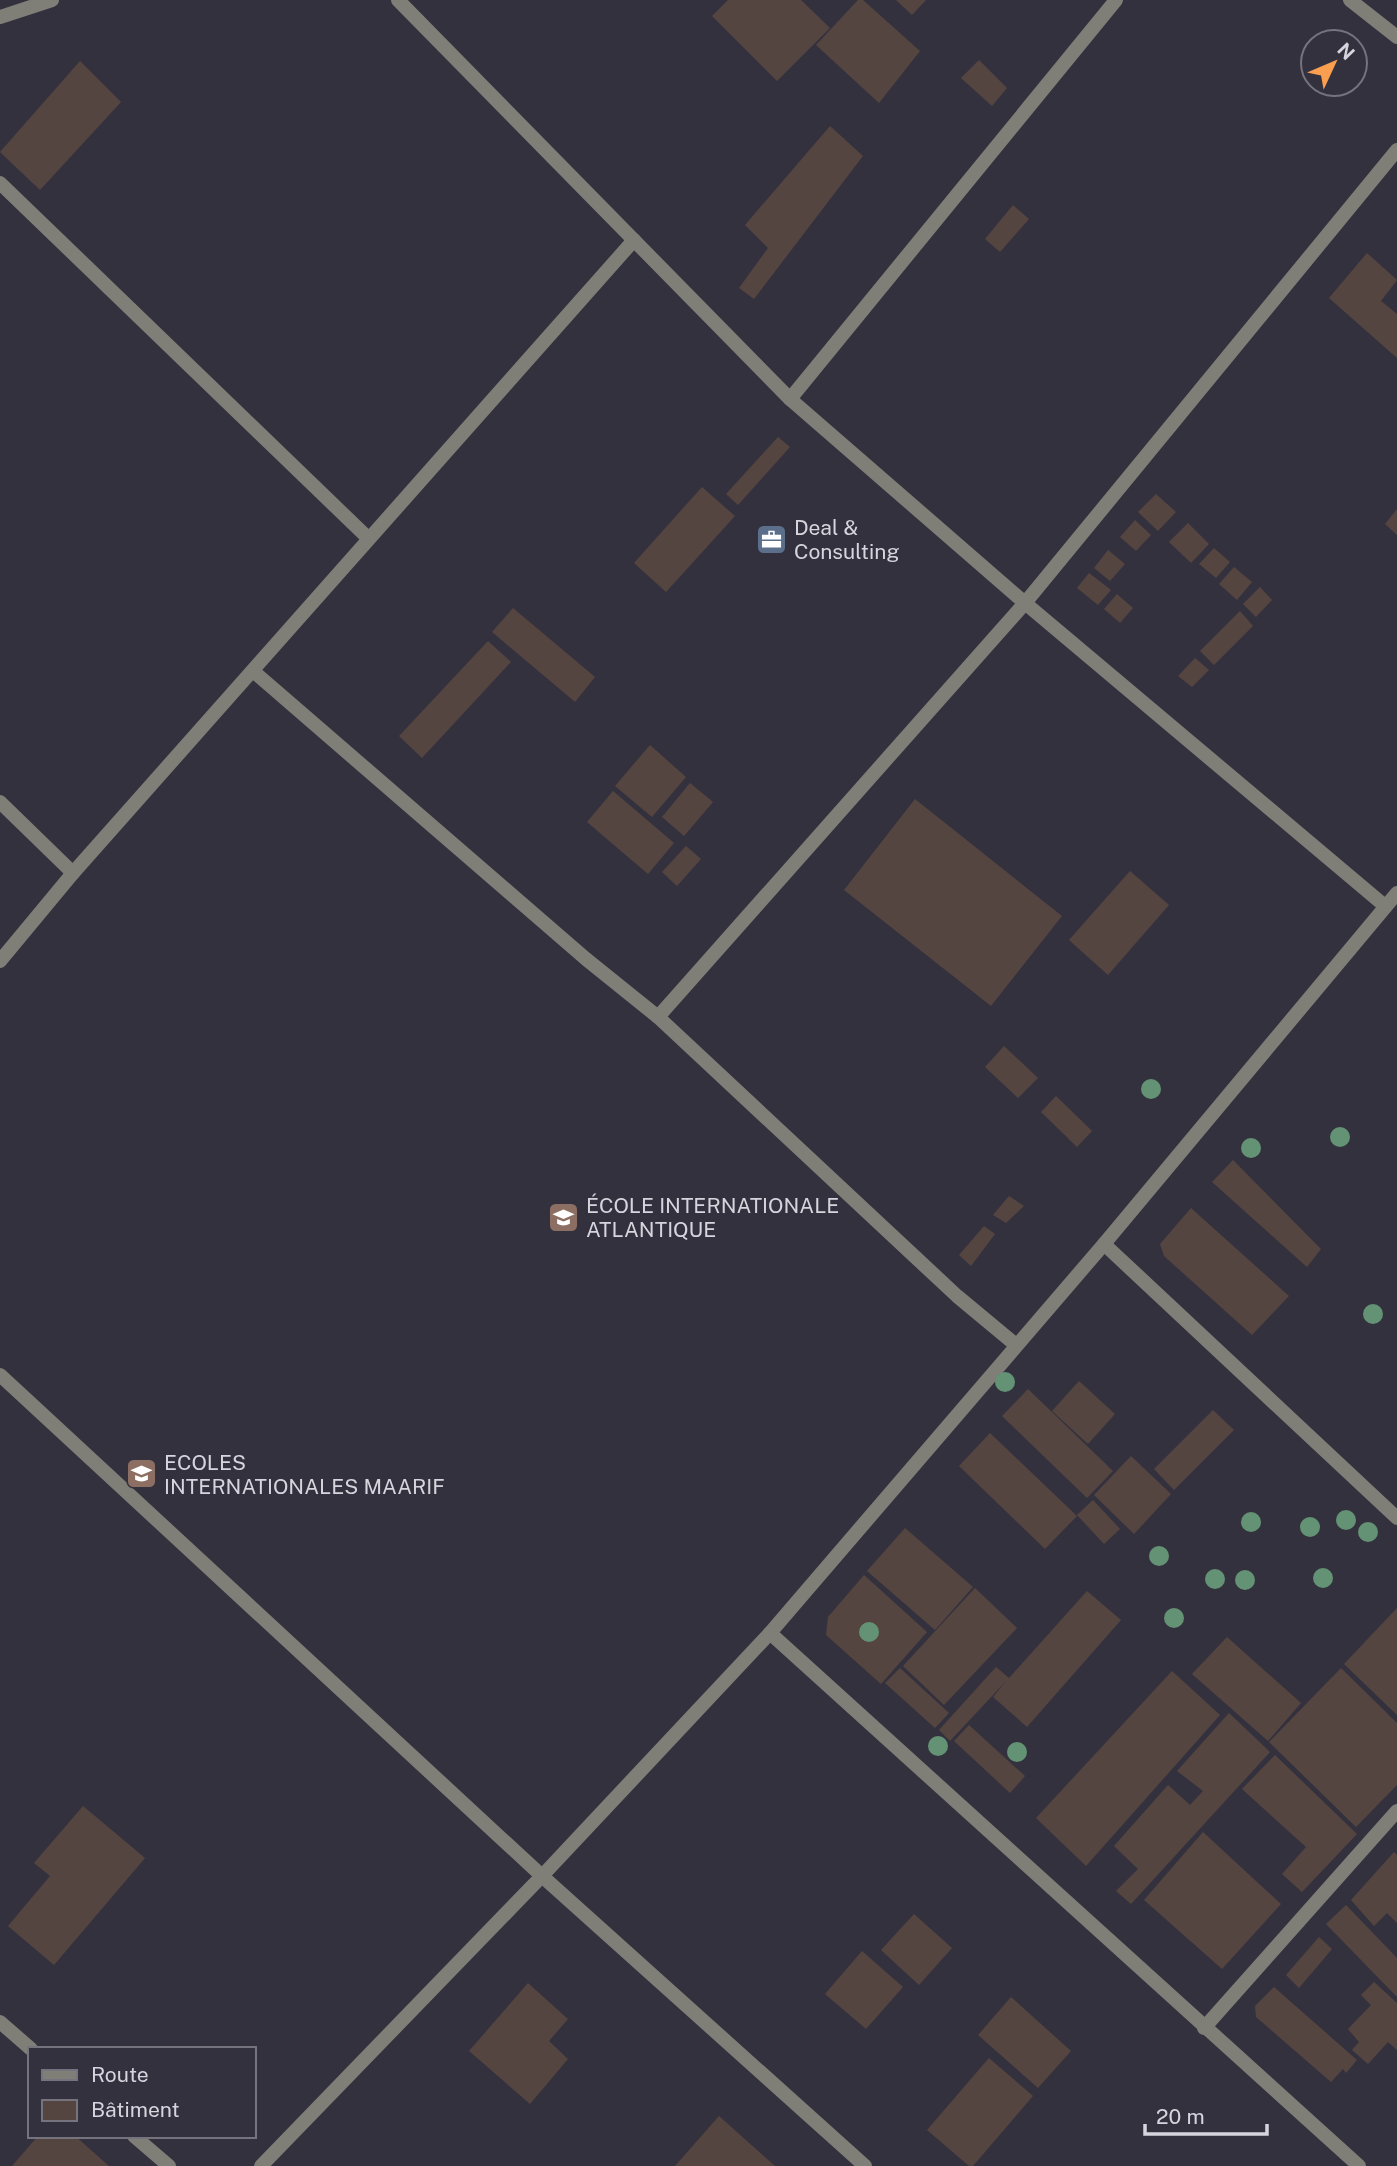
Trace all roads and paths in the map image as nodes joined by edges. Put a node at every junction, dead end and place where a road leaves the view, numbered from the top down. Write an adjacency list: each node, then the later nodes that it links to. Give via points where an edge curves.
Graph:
1 (52, 0): 5 (street)
2 (398, 0): 9 (street)
3 (1116, 0): 10 (street)
4 (1350, 0): 6 (street)
5 (0, 18)
6 (1397, 37)
7 (1397, 149): 12 (street)
8 (0, 183): 11 (street)
9 (634, 240): 10 (street); 11 (street)
10 (790, 399): 12 (street)
11 (368, 538): 13 (street)
12 (1025, 603): 17 (street); 19 (street)
13 (253, 671): 15 (street); 19 (street)
14 (0, 803): 15 (street)
15 (73, 873): 18 (street)
16 (1397, 893): 17 (street)
17 (1385, 906): 20 (street)
18 (0, 961)
19 (658, 1017): 21 (street, via 957,1296)
20 (1104, 1244): 21 (street); 23 (street)
21 (1016, 1345): 24 (street)
22 (0, 1375): 26 (street)
23 (1397, 1518)
24 (770, 1633): 26 (street); 28 (street)
25 (1397, 1811): 28 (street)
26 (542, 1876): 32 (street); 33 (street)
27 (0, 2022): 29 (street)
28 (1204, 2028): 34 (street)
29 (29, 2047)
30 (136, 2138): 31 (street)
31 (169, 2166)
32 (261, 2166)
33 (865, 2166)
34 (1359, 2166)

